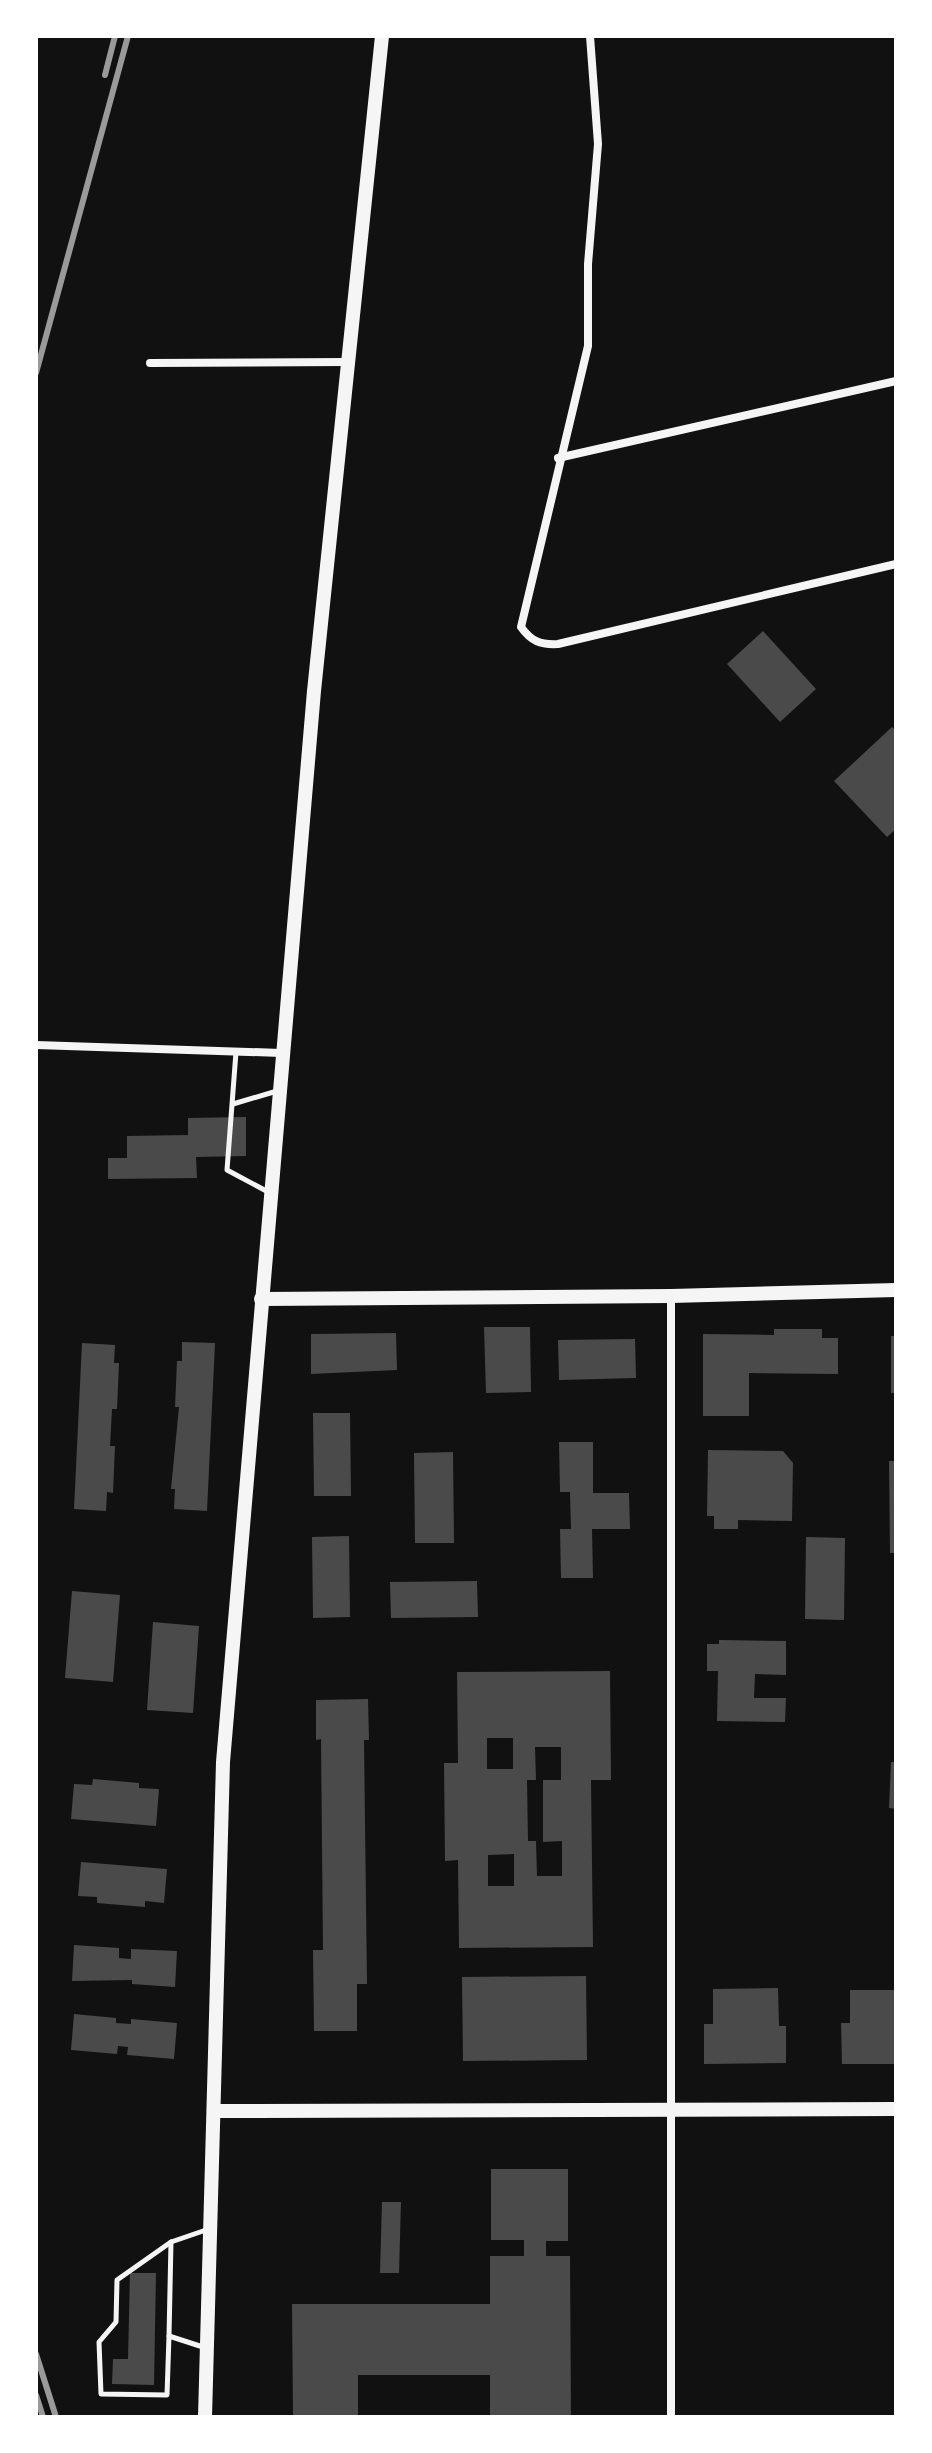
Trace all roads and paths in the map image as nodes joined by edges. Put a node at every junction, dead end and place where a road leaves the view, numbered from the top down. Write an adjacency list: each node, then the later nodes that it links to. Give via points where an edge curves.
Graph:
1 (382, 36): 3 (street)
2 (590, 36): 6 (street, via 598,144 588,264 588,346)
3 (346, 362): 4 (street); 10 (street)
4 (150, 363)
5 (896, 381): 6 (street)
6 (558, 458): 7 (street, via 521,627 530,639 545,645)
7 (896, 564)
8 (36, 1045): 9 (street)
9 (236, 1052): 10 (street); 12 (lane)
10 (281, 1053): 11 (street)
11 (278, 1090): 12 (lane); 13 (street)
12 (232, 1104): 13 (lane, via 227,1170)
13 (270, 1193): 16 (street)
14 (896, 1290): 15 (street)
15 (671, 1296): 16 (street); 18 (street)
16 (261, 1299): 19 (street, via 223,1762)
17 (896, 2109): 18 (street)
18 (672, 2110): 19 (street); 25 (street)
19 (214, 2111): 20 (street)
20 (211, 2228): 21 (lane); 23 (street)
21 (171, 2242): 22 (lane); 22 (lane, via 117,2280 116,2322 99,2342 101,2394 167,2395)
22 (169, 2336): 23 (lane)
23 (207, 2349): 24 (street)
24 (205, 2417)
25 (671, 2417)

